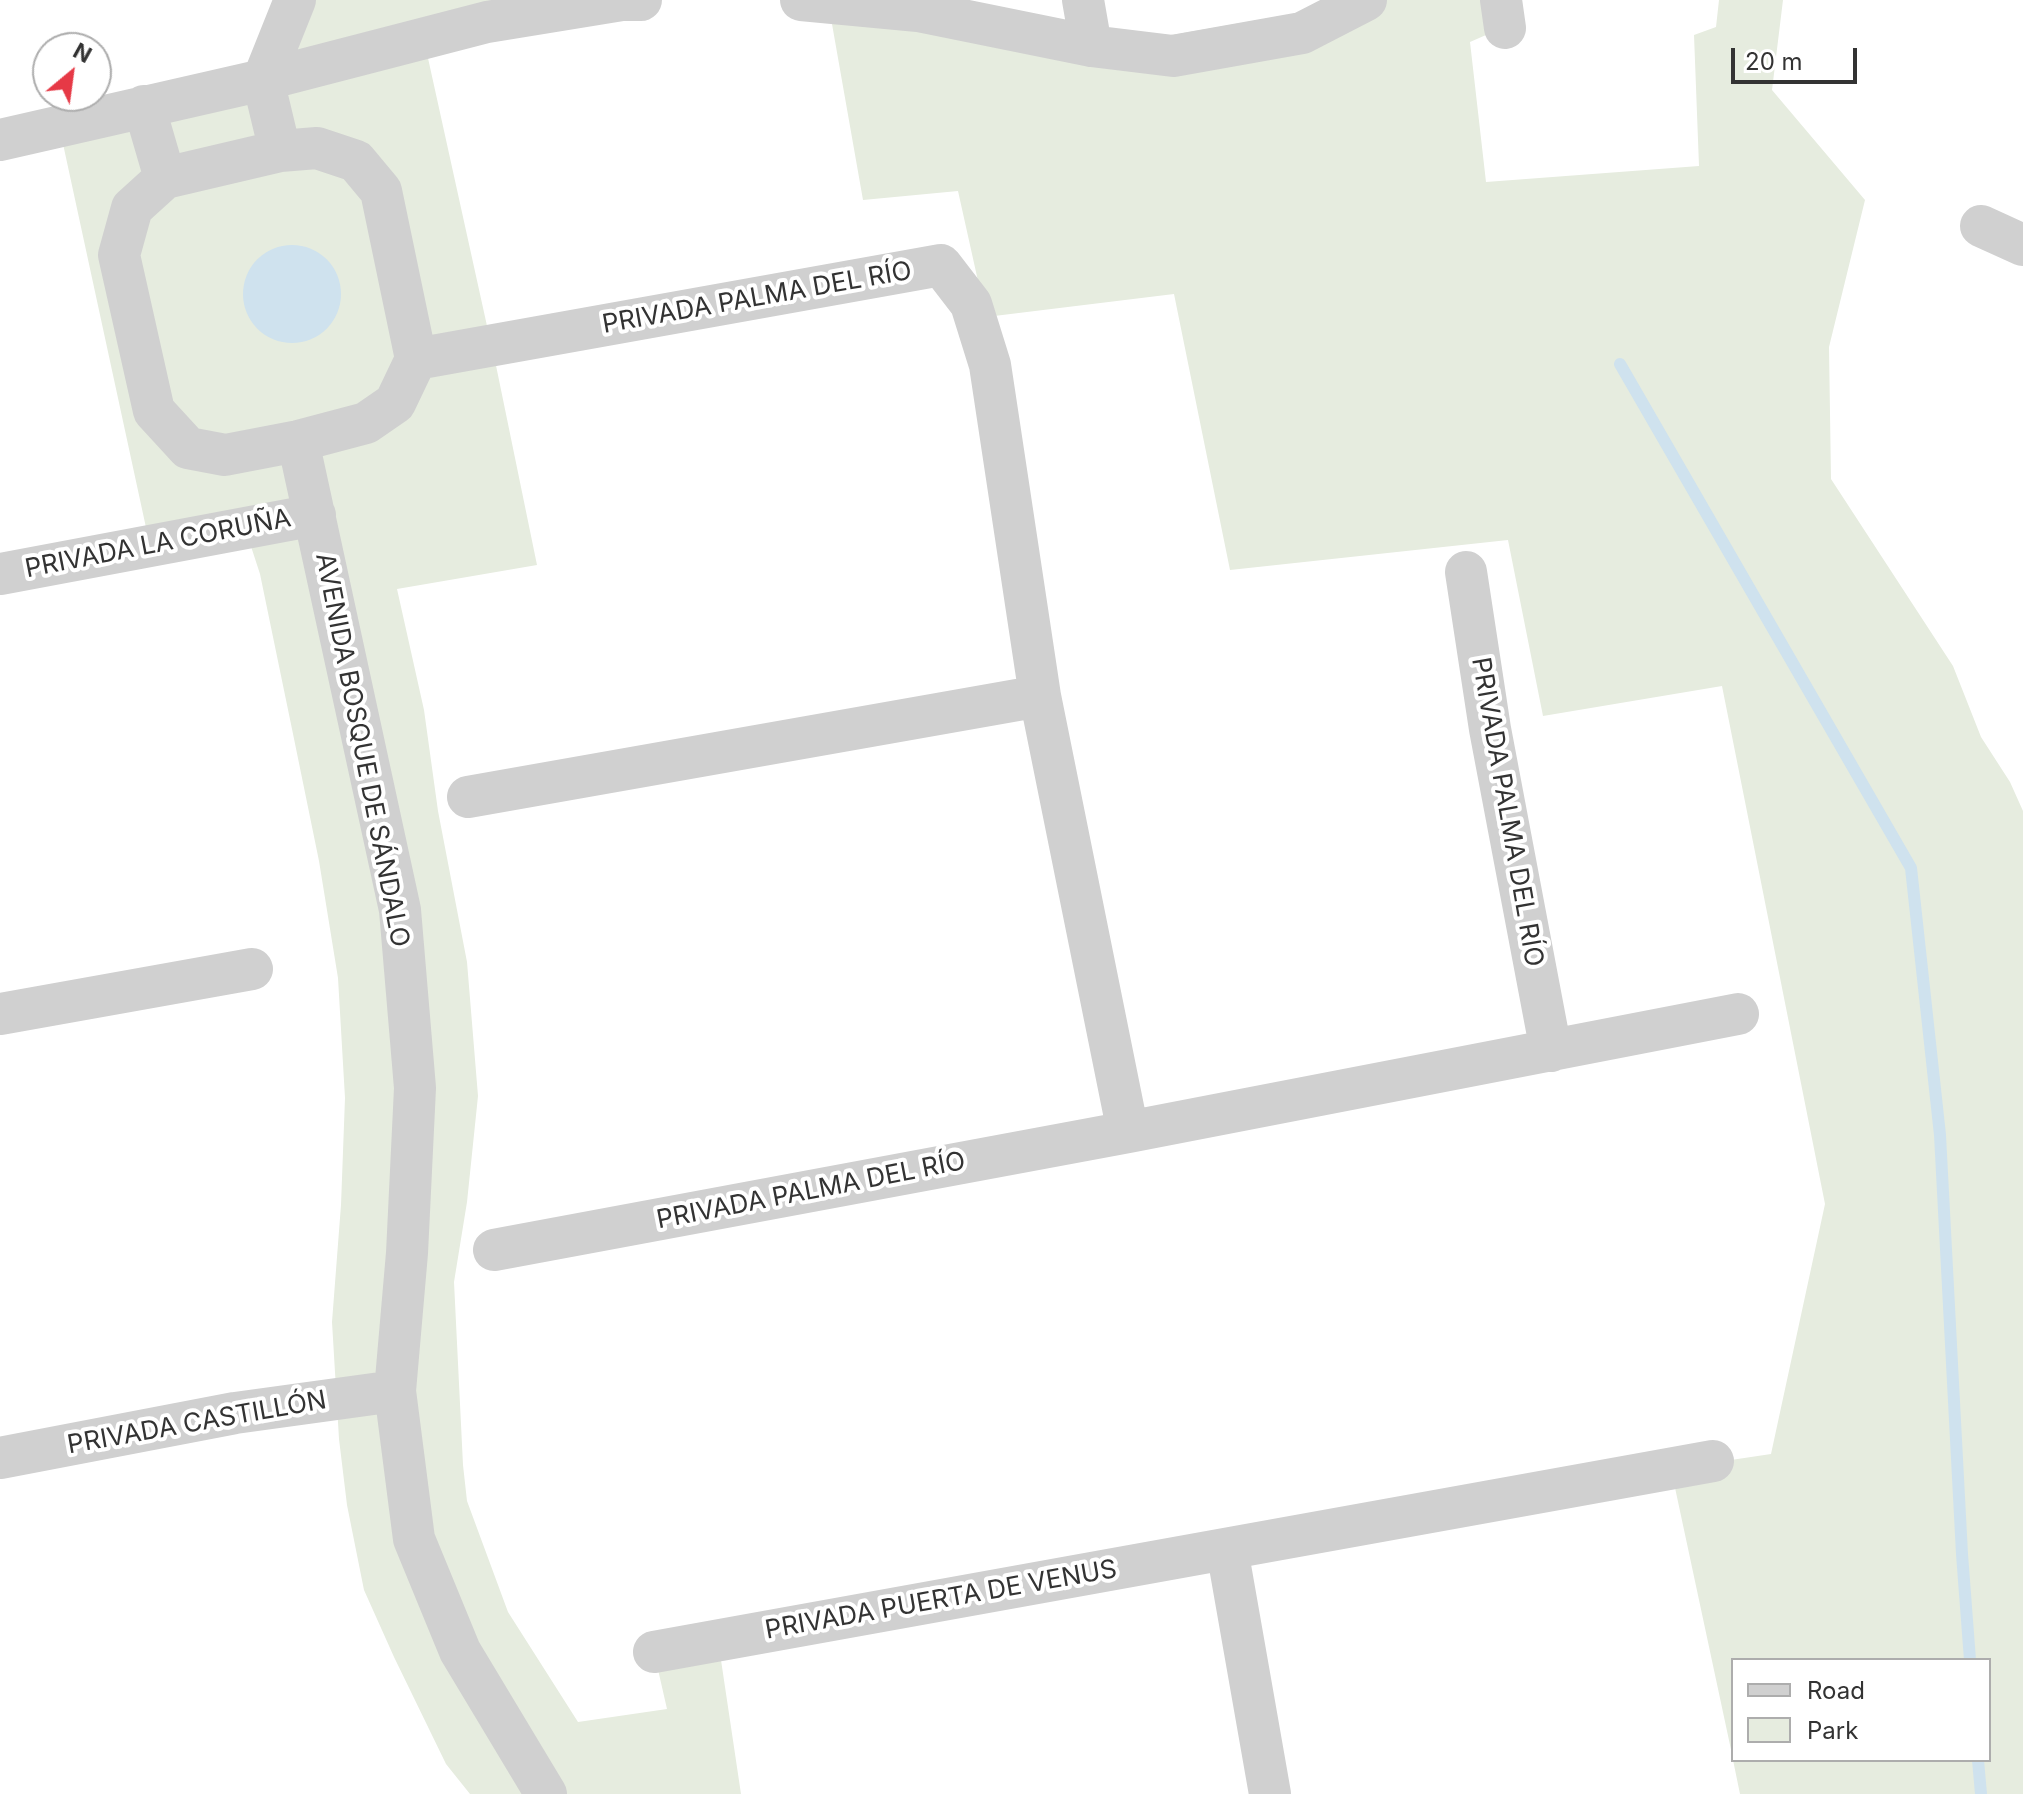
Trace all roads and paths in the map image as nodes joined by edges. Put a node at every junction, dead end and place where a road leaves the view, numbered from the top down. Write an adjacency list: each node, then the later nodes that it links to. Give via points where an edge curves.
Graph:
1 (295, 0): 7 (street)
2 (641, 0): 7 (street, via 487,22)
3 (801, 0): 6 (street, via 918,11)
4 (1083, 0): 6 (street)
5 (1366, 0): 6 (street, via 1302,33 1173,56)
6 (1091, 46)
7 (263, 80): 8 (street); 10 (street)
8 (144, 106): 9 (street); 11 (street)
9 (0, 140)
10 (280, 151): 11 (street); 14 (street, via 317,148 356,161 381,191)
11 (165, 178): 15 (street, via 132,208 119,255 154,411 188,448 225,455)
12 (1981, 226): 13 (street)
13 (2023, 245)
14 (416, 359): 15 (street, via 395,403 366,423); 19 (street, PRIVADA PALMA DEL RÍO, via 941,265 971,304 990,365)
15 (298, 441): 16 (street, AVENIDA BOSQUE DE SÁNDALO)
16 (315, 515): 18 (street, PRIVADA LA CORUÑA); 27 (street, AVENIDA BOSQUE DE SÁNDALO, via 400,910 415,1088)
17 (1466, 572): 24 (street, PRIVADA PALMA DEL RÍO)
18 (0, 574)
19 (1040, 696): 20 (street); 25 (street, PRIVADA PALMA DEL RÍO)
20 (468, 797)
21 (252, 969): 22 (street)
22 (0, 1014)
23 (1738, 1014): 24 (street, PRIVADA PALMA DEL RÍO)
24 (1551, 1051): 25 (street, PRIVADA PALMA DEL RÍO)
25 (1128, 1132): 26 (street, PRIVADA PALMA DEL RÍO)
26 (494, 1250)
27 (395, 1391): 28 (street, PRIVADA CASTILLÓN, via 235,1413); 32 (street, AVENIDA BOSQUE DE SÁNDALO, via 414,1539 460,1651)
28 (0, 1458)
29 (1713, 1461): 30 (street, PRIVADA PUERTA DE VENUS)
30 (1227, 1549): 31 (street, PRIVADA PUERTA DE VENUS); 33 (street)
31 (654, 1652)
32 (546, 1794)
33 (1270, 1794)

